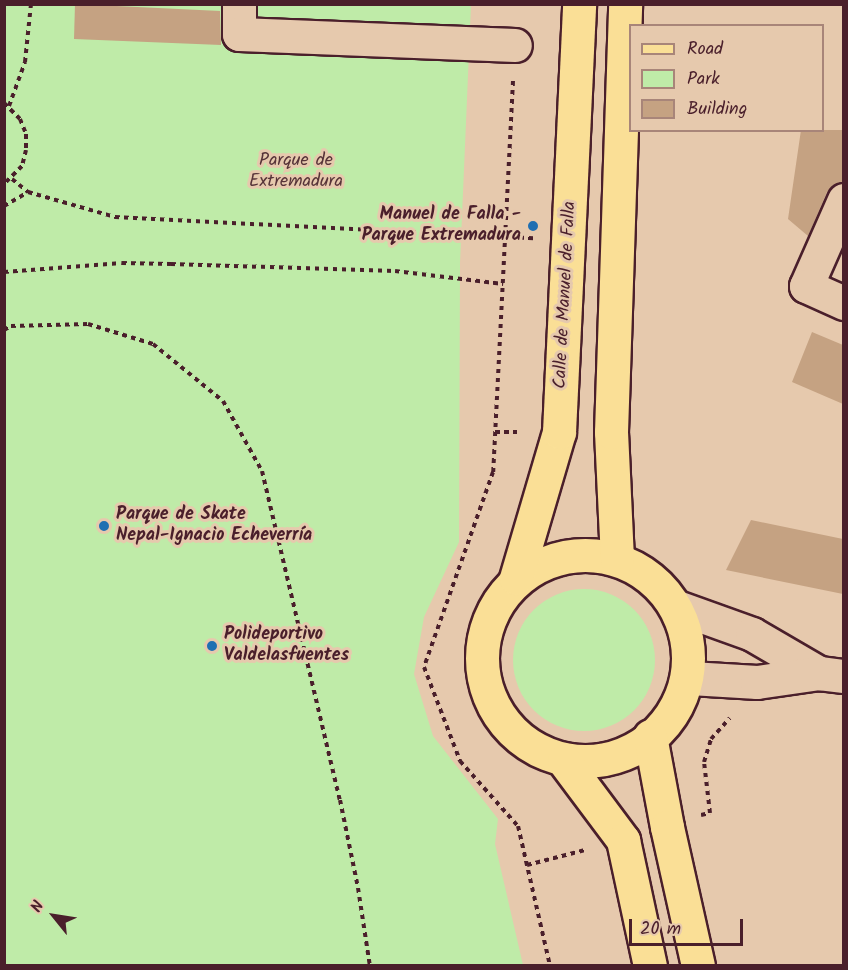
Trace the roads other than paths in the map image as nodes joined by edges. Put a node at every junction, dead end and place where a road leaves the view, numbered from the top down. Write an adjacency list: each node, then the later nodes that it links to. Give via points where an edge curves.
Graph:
1 (239, 4): 4 (street, via 239,34)
2 (579, 4): 8 (main road, Calle de Manuel de Falla, via 559,432)
3 (625, 4): 7 (main road, via 611,432)
4 (515, 45)
5 (843, 200): 6 (street, via 806,286)
6 (843, 303)
7 (617, 559): 8 (main road, via 590,554 556,559); 9 (main road, via 662,584)
8 (516, 579): 13 (main road, via 493,607 483,641 480,652 485,689 494,711 518,739)
9 (677, 607): 10 (street, via 752,634); 11 (main road, via 690,641)
10 (831, 674): 11 (street, via 757,682)
11 (690, 678): 12 (main road, via 675,709)
12 (651, 736): 13 (main road, via 634,748 605,758); 15 (main road, via 666,827)
13 (564, 761): 14 (main road, via 623,840)
14 (650, 966)
15 (698, 966)

